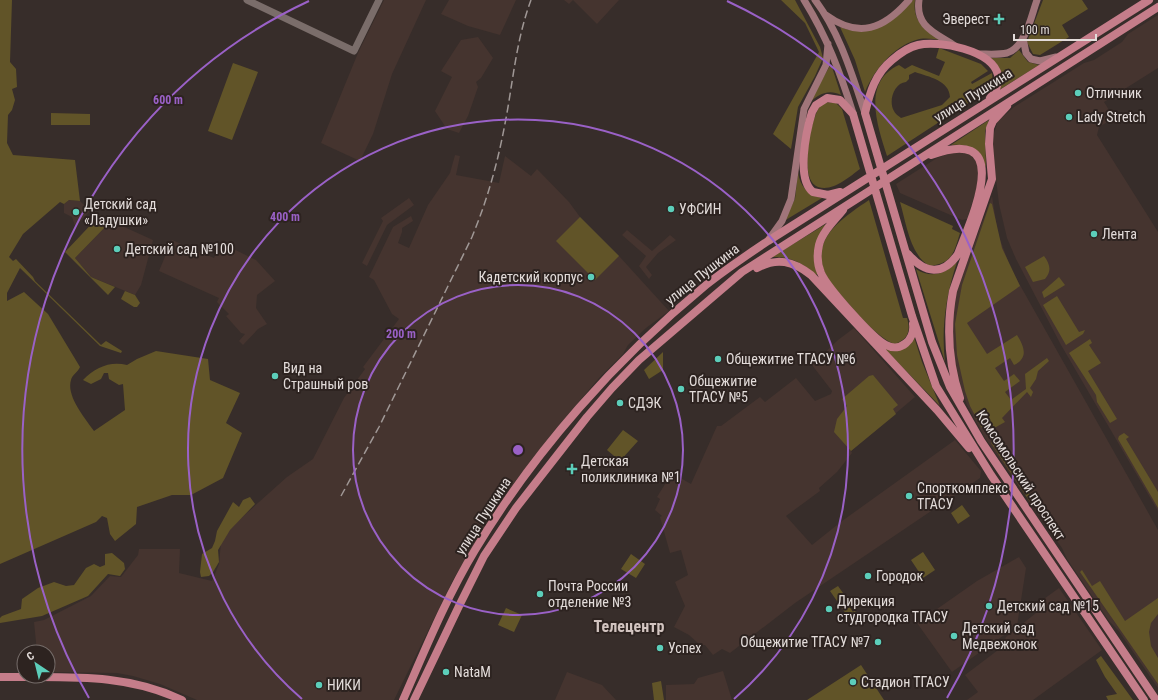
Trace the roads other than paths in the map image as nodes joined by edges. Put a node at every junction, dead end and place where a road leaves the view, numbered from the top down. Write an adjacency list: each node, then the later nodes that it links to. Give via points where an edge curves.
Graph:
1 (246, 0): 2 (street, via 354,51)
2 (379, 0)
3 (804, 0): 12 (main road)
4 (816, 0): 10 (main road)
5 (909, 0): 10 (main road, via 887,19 867,28 848,27)
6 (918, 0): 13 (main road, via 918,13 924,25)
7 (1037, 0): 11 (main road)
8 (1150, 0): 15 (main road, улица Пушкина)
9 (1158, 7): 16 (main road, улица Пушкина)
10 (824, 13): 18 (main road, via 847,61)
11 (1023, 38): 14 (main road, via 1017,47 1008,52); 15 (main road, via 1026,53 1031,59 1040,61)
12 (828, 44): 19 (main road, via 839,68); 23 (main road, via 826,65 804,109 791,198 782,221)
13 (957, 48): 14 (main road); 18 (main road, via 917,45 892,60 875,80)
14 (979, 54): 17 (main road, via 989,61 998,73 997,84)
15 (1058, 57): 17 (main road, улица Пушкина)
16 (1021, 93): 20 (main road, улица Пушкина); 27 (main road, via 1000,112 990,128 992,179 953,291 950,310 948,329 952,366 960,399)
17 (989, 100): 21 (main road, улица Пушкина)
18 (865, 113): 24 (main road, Комсомольский проспект)
19 (853, 114): 21 (main road, via 846,105 834,98 827,98 816,106 810,121 804,157 803,172 809,189 828,195); 26 (main road, Комсомольский проспект)
20 (919, 159): 22 (main road, улица Пушкина); 24 (main road, via 950,148 969,150 981,163 983,177 967,230 958,254 952,262 943,269 933,271 918,264)
21 (845, 191): 23 (main road, улица Пушкина)
22 (848, 204): 25 (main road, улица Пушкина, via 742,272); 26 (main road, via 819,244 819,266 824,278 860,320 888,347 896,348 908,343 913,333)
23 (768, 241): 31 (main road, улица Пушкина, via 707,284 631,352 544,452 506,502 475,550 449,598)
24 (907, 252): 27 (main road, Комсомольский проспект, via 944,375)
25 (715, 294): 28 (main road, via 766,263 785,261 803,269 937,410); 32 (main road, улица Пушкина, via 639,360 612,388 516,508 484,556)
26 (912, 316): 28 (main road, Комсомольский проспект, via 936,386)
27 (973, 428): 34 (main road, Комсомольский проспект)
28 (990, 473): 33 (main road, Комсомольский проспект)
29 (0, 677): 30 (main road, via 111,679 143,685)
30 (182, 700)
31 (403, 700)
32 (414, 700)
33 (1144, 700)
34 (1156, 700)

